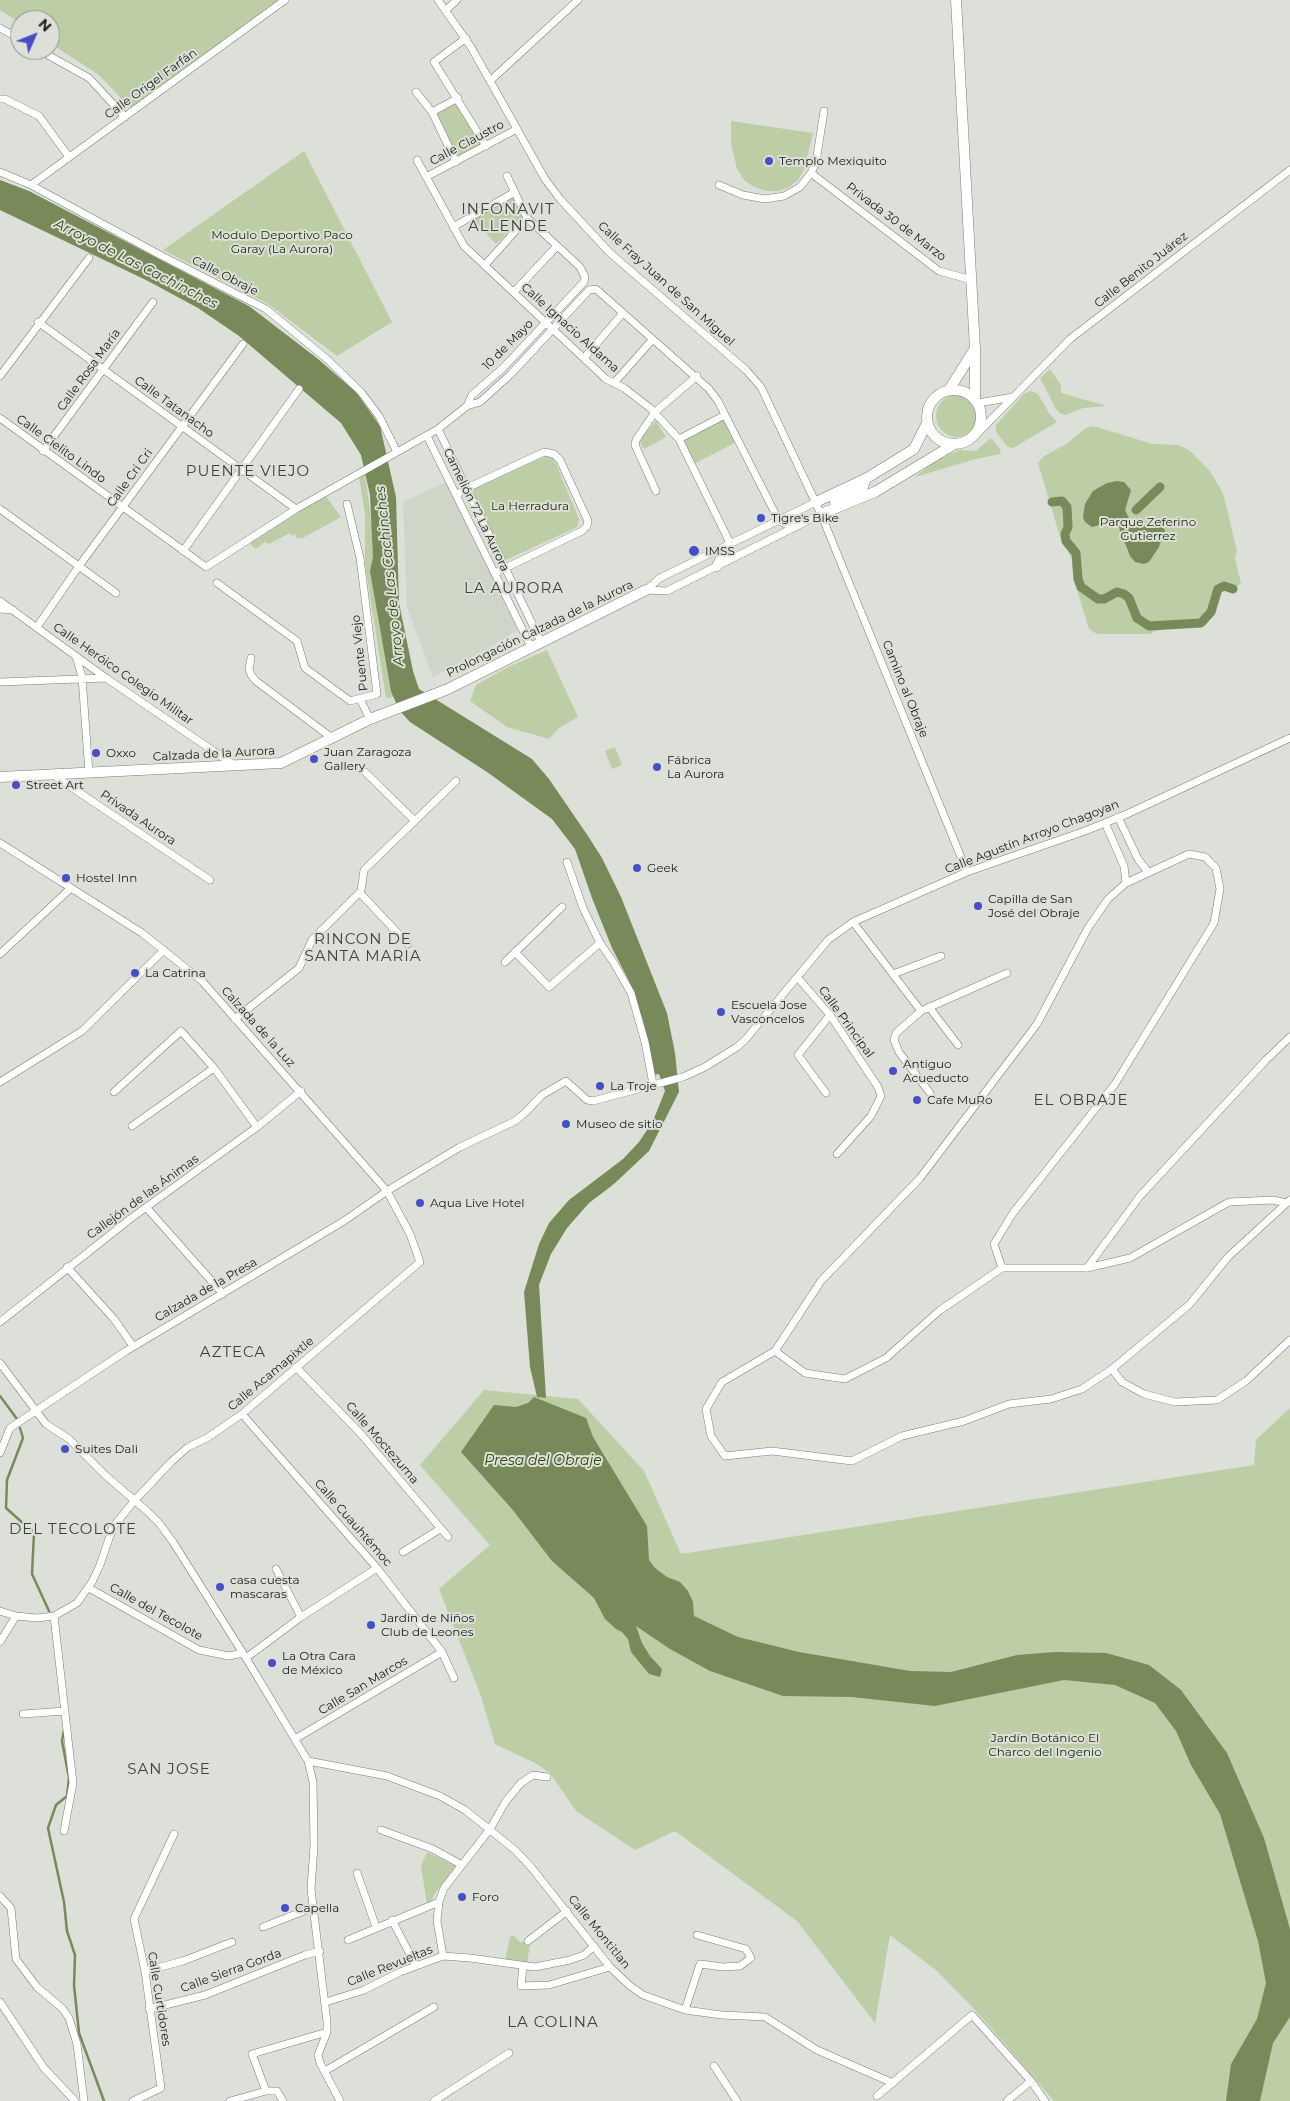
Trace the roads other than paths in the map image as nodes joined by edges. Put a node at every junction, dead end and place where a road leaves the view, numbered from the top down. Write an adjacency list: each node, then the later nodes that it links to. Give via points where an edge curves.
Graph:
1 (284, 0): 15 (street, Calle Origel Farfán)
2 (438, 0): 6 (street, Calle Fray Juan de San Miguel)
3 (457, 0): 6 (street)
4 (578, 0): 9 (street)
5 (956, 0): 34 (main road)
6 (446, 10): 7 (street, Calle Fray Juan de San Miguel)
7 (466, 38): 9 (street, Calle Fray Juan de San Miguel); 11 (street, via 434,62)
8 (57, 60): 15 (street, via 89,78)
9 (490, 80): 16 (street, Calle Fray Juan de San Miguel)
10 (416, 92): 14 (street)
11 (458, 98): 14 (street); 17 (street)
12 (0, 99): 18 (street, via 39,116)
13 (824, 111): 23 (street, via 816,162)
14 (432, 112): 20 (street)
15 (125, 117): 18 (street, Calle Origel Farfán)
16 (518, 129): 17 (street, Calle Claustro); 73 (street, Calle Fray Juan de San Miguel, via 546,179 584,226 610,253 755,378)
17 (486, 146): 20 (street, Calle Claustro)
18 (69, 157): 26 (street, Calle Origel Farfán)
19 (417, 160): 25 (street, Calle Ignacio Aldama)
20 (456, 162): 25 (street, Calle Claustro)
21 (1290, 170): 53 (street, Calle Benito Juárez, via 1070,339)
22 (0, 172): 26 (street, Calle Obraje)
23 (811, 172): 27 (street, via 800,187 784,196 766,199 743,195); 34 (street, Privada 30 de Marzo, via 939,271)
24 (507, 176): 28 (street)
25 (426, 177): 30 (street, Calle Ignacio Aldama)
26 (31, 185): 67 (street, Calle Obraje, via 266,309 361,392 379,416)
27 (719, 185)
28 (515, 192): 29 (street); 30 (street)
29 (528, 218): 31 (street); 33 (street)
30 (453, 226): 33 (street, Calle Ignacio Aldama, via 464,246)
31 (557, 246): 35 (street); 39 (street, 10 de Mayo, via 586,277)
32 (89, 258): 38 (street)
33 (485, 265): 35 (street, Calle Ignacio Aldama)
34 (972, 280): 43 (main road)
35 (514, 292): 39 (street, Calle Ignacio Aldama)
36 (153, 302): 45 (street, Calle Rosa María)
37 (623, 313): 40 (street, 10 de Mayo, via 592,288); 41 (street); 44 (street)
38 (38, 322): 45 (street, Calle Tatanacho); 47 (street)
39 (546, 322): 40 (street, Calle Ignacio Aldama); 46 (street, 10 de Mayo)
40 (553, 329): 44 (street, Calle Ignacio Aldama); 49 (street, 10 de Mayo)
41 (652, 340): 48 (street); 50 (street)
42 (243, 344): 60 (street, Calle Cri Cri)
43 (975, 349): 52 (main road); 54 (main road)
44 (584, 358): 50 (street, Calle Ignacio Aldama)
45 (103, 369): 60 (street, Calle Tatanacho); 66 (street, Calle Rosa María)
46 (497, 373): 49 (street); 55 (street, 10 de Mayo, via 472,395)
47 (0, 376)
48 (697, 376): 56 (street); 57 (street, via 710,389)
49 (504, 380): 55 (street, 10 de Mayo, via 480,402)
50 (614, 384): 56 (street, Calle Ignacio Aldama)
51 (299, 389): 68 (street)
52 (949, 390): 54 (main road, via 959,390); 59 (main road, via 932,402 927,412)
53 (1014, 397): 54 (street); 62 (street, Calle Benito Juárez)
54 (976, 401): 62 (main road, via 982,414)
55 (467, 406): 61 (street, 10 de Mayo)
56 (655, 412): 64 (street, Calle Ignacio Aldama); 71 (street, via 635,445)
57 (725, 415): 64 (street); 79 (street)
58 (0, 418): 66 (street, Calle Cielito Lindo)
59 (927, 423): 65 (main road, via 932,434); 69 (main road, via 914,449)
60 (182, 426): 68 (street, Calle Tatanacho); 75 (street, Calle Cri Cri)
61 (438, 430): 63 (street, 10 de Mayo); 70 (street, Camelión 72 La Aurora)
62 (976, 435): 65 (main road)
63 (427, 436): 67 (street, 10 de Mayo); 72 (street, Camelión 72 La Aurora)
64 (678, 439): 81 (street, Calle Ignacio Aldama)
65 (953, 445): 78 (main road, via 875,492)
66 (43, 451): 75 (street, Calle Cielito Lindo)
67 (397, 452): 77 (street, 10 de Mayo)
68 (241, 469): 77 (street, Calle Tatanacho); 82 (street)
69 (867, 478): 73 (main road); 78 (main road, via 863,487 825,507)
70 (467, 488): 72 (street); 86 (street, Camelión 72 La Aurora); 86 (street, via 544,452 554,454 560,460 588,521 587,526)
71 (656, 491)
72 (456, 495): 87 (street, Camelión 72 La Aurora)
73 (816, 502): 78 (street, Calle Fray Juan de San Miguel); 79 (street, Prolongación Calzada de la Aurora)
74 (347, 504): 103 (street, Puente Viejo, via 360,558 377,694)
75 (122, 507): 82 (street, Calle Cielito Lindo); 83 (street, Calle Cri Cri)
76 (0, 509): 83 (street)
77 (296, 509): 85 (street, 10 de Mayo)
78 (821, 514): 80 (street, Prolongación Calzada de la Aurora); 118 (street, Camino al Obraje)
79 (778, 519): 80 (main road); 81 (street, Prolongación Calzada de la Aurora)
80 (794, 526): 84 (street, Prolongación Calzada de la Aurora)
81 (730, 543): 84 (main road); 89 (street, Prolongación Calzada de la Aurora, via 660,578)
82 (183, 551): 85 (street, Calle Cielito Lindo)
83 (79, 566): 90 (street); 94 (street, Calle Cri Cri)
84 (717, 566): 89 (street, Prolongación Calzada de la Aurora, via 667,591)
85 (206, 567)
86 (506, 568): 87 (street); 95 (street, Camelión 72 La Aurora)
87 (495, 574): 96 (street, Camelión 72 La Aurora)
88 (217, 583): 103 (street, Puente Viejo, via 297,641 305,668 350,701)
89 (646, 590): 95 (main road, Prolongación Calzada de la Aurora)
90 (116, 592)
91 (0, 600): 93 (street, Calle Heróico Colegio Militar)
92 (0, 609): 93 (street)
93 (13, 610): 94 (street, Calle Heróico Colegio Militar)
94 (37, 627): 97 (street, Calle Heróico Colegio Militar)
95 (541, 642): 96 (main road, Prolongación Calzada de la Aurora)
96 (531, 647): 102 (main road, Prolongación Calzada de la Aurora)
97 (76, 656): 99 (street); 100 (street, Calle Heróico Colegio Militar)
98 (251, 658): 105 (street, via 249,669 256,681)
99 (82, 677): 100 (street); 101 (street); 109 (street)
100 (106, 678): 107 (street, Calle Heróico Colegio Militar)
101 (0, 682)
102 (445, 690): 104 (main road, Calzada de la Aurora)
103 (360, 699): 104 (street, Puente Viejo)
104 (370, 719): 105 (main road, Calzada de la Aurora)
105 (332, 738): 107 (main road, Calzada de la Aurora, via 281,763)
106 (1290, 738): 113 (street, Calle Agustín Arroyo Chagoyan)
107 (234, 766): 109 (main road, Calzada de la Aurora)
108 (365, 772): 114 (street)
109 (89, 773): 110 (main road, Calzada de la Aurora)
110 (53, 775): 111 (main road, Calzada de la Aurora); 120 (street, Privada Aurora)
111 (0, 777)
112 (456, 780): 114 (street)
113 (1118, 817): 115 (street, Calle Agustín Arroyo Chagoyan); 119 (street)
114 (414, 820): 123 (street, via 364,870)
115 (1105, 823): 118 (street, Calle Agustín Arroyo Chagoyan); 121 (street, via 1124,866)
116 (0, 843): 122 (street, Calzada de la Luz)
117 (567, 862): 126 (street, via 576,894)
118 (967, 872): 125 (street, Calle Agustín Arroyo Chagoyan)
119 (1148, 872): 121 (street); 158 (street, via 1189,854 1205,857 1216,868 1220,889 1214,923 1115,1084 1003,1228 994,1244)
120 (210, 880)
121 (1126, 883): 164 (street, via 1108,899 1088,928 1036,1024 920,1178 821,1281)
122 (71, 888): 128 (street, Calzada de la Luz, via 142,932); 130 (street)
123 (360, 893): 127 (street); 139 (street, via 312,940 294,974)
124 (562, 907): 129 (street)
125 (853, 922): 134 (street); 135 (street, Calle Agustín Arroyo Chagoyan, via 828,940)
126 (600, 943): 129 (street, via 549,987); 145 (street, via 631,993 646,1042)
127 (408, 944)
128 (164, 950): 139 (street, Calzada de la Luz, via 202,981); 144 (street, via 82,1031)
129 (515, 952): 132 (street)
130 (0, 954)
131 (942, 956): 134 (street)
132 (505, 962)
133 (1007, 973): 136 (street)
134 (893, 974): 137 (street)
135 (798, 978): 138 (street, Calle Principal); 145 (street, Calle Agustín Arroyo Chagoyan, via 737,1047 683,1078)
136 (929, 1007): 137 (street); 141 (street)
137 (921, 1011): 149 (street, via 896,1034 894,1040 899,1052)
138 (830, 1015): 148 (street, via 798,1055); 152 (street, Calle Principal, via 881,1096 871,1116)
139 (235, 1019): 147 (street, Calzada de la Luz)
140 (1290, 1037): 159 (street, via 1140,1196)
141 (958, 1045)
142 (214, 1068): 146 (street, via 180,1031); 150 (street); 151 (street)
143 (566, 1081): 145 (street, Calle Agustín Arroyo Chagoyan, via 593,1101); 153 (street, Calzada de la Presa, via 542,1095 514,1120 460,1147)
144 (0, 1082)
145 (654, 1084)
146 (114, 1092)
147 (301, 1092): 151 (street, Callejón de las Ánimas); 153 (street, Calzada de la Luz)
148 (826, 1093)
149 (930, 1093)
150 (132, 1126)
151 (258, 1127): 155 (street, Callejón de las Ánimas)
152 (837, 1154)
153 (388, 1191): 156 (street, Calzada de la Luz); 160 (street, Calzada de la Presa)
154 (1289, 1201): 159 (street, via 1229,1202 1130,1258); 167 (street, via 1228,1257 1189,1305)
155 (146, 1207): 157 (street, Callejón de las Ánimas); 160 (street)
156 (420, 1262): 166 (street, Calle Acamapixtle)
157 (67, 1267): 161 (street, Callejón de las Ánimas); 163 (street, via 114,1319)
158 (1002, 1268): 159 (street); 164 (street, via 939,1311 886,1358 845,1379 805,1374)
159 (1087, 1268)
160 (223, 1294): 163 (street, Calzada de la Presa)
161 (0, 1322)
162 (1290, 1340): 167 (street, via 1246,1381 1217,1400 1175,1402 1144,1394 1122,1382)
163 (133, 1346): 168 (street, Calzada de la Presa)
164 (775, 1350): 167 (street, via 722,1382 706,1409 711,1436 725,1456 772,1451 852,1461 902,1436 1009,1404 1051,1399 1082,1389)
165 (0, 1363): 168 (street)
166 (296, 1367): 169 (street, Calle Acamapixtle); 173 (street, Calle Moctezuma, via 361,1434)
167 (1112, 1369)
168 (37, 1411): 170 (street, Calzada de la Presa); 172 (street, via 46,1424 69,1439 105,1475)
169 (242, 1414): 172 (street, Calle Acamapixtle, via 188,1447); 176 (street, Calle Cuauhtémoc)
170 (4, 1431): 171 (street)
171 (0, 1453)
172 (136, 1499): 178 (street, Calle Acamapixtle, via 113,1527); 185 (street, via 172,1542)
173 (440, 1529): 174 (street, Calle Moctezuma); 175 (street)
174 (448, 1537)
175 (402, 1552)
176 (377, 1568): 182 (street); 184 (street, Calle Cuauhtémoc)
177 (276, 1569): 182 (street)
178 (89, 1588): 181 (street, Calle Acamapixtle, via 77,1603); 185 (street, Calle del Tecolote, via 198,1650)
179 (0, 1611): 180 (street)
180 (16, 1616): 181 (street); 183 (street)
181 (54, 1616): 187 (street)
182 (302, 1617): 185 (street)
183 (0, 1642)
184 (442, 1652): 186 (street, Calle Cuauhtémoc); 189 (street, Calle San Marcos)
185 (244, 1656): 189 (street)
186 (454, 1678)
187 (65, 1711): 188 (street); 194 (street, via 73,1783)
188 (23, 1714)
189 (295, 1739): 190 (street)
190 (308, 1761): 192 (street, Calle Montitlan, via 413,1784 465,1810); 200 (street, via 312,1782 314,1846 311,1889)
191 (547, 1777): 192 (street, via 533,1775 521,1783)
192 (490, 1829): 196 (street); 201 (street, Calle Montitlan, via 531,1867)
193 (381, 1830): 196 (street, via 433,1849)
194 (64, 1831)
195 (174, 1834): 215 (street, Calle Curtidores, via 134,1919)
196 (462, 1865): 199 (street, via 444,1888)
197 (357, 1873): 204 (street)
198 (0, 1896): 230 (street, via 11,1908 16,1959 37,1987 62,2008 71,2024 77,2044)
199 (438, 1902): 202 (street); 211 (street, via 437,1921)
200 (314, 1907): 203 (street); 210 (street)
201 (567, 1911): 207 (street); 209 (street, Calle Montitlan)
202 (392, 1920): 204 (street); 212 (street)
203 (263, 1927)
204 (376, 1927): 206 (street)
205 (697, 1935): 220 (street, via 746,1949 751,1958 740,1966 700,1964)
206 (348, 1940)
207 (528, 1941)
208 (232, 1942): 215 (street, via 183,1961)
209 (594, 1946): 213 (street, Calle Revueltas, via 570,1960 535,1967); 214 (street, Calle Montitlan)
210 (320, 1951): 217 (street); 219 (street, Calle Sierra Gorda, via 205,1995)
211 (443, 1956): 212 (street, Calle Revueltas); 213 (street, Calle Revueltas)
212 (416, 1966): 217 (street, Calle Revueltas, via 364,1990)
213 (523, 1966): 214 (street, via 521,1986 565,1982)
214 (610, 1967): 220 (street, Calle Montitlan, via 643,1995)
215 (145, 1971): 219 (street, Calle Curtidores)
216 (0, 2002): 229 (street, via 44,2068)
217 (326, 2002): 221 (street)
218 (434, 2007): 224 (street)
219 (149, 2010): 231 (street, Calle Curtidores, via 161,2088)
220 (685, 2010): 226 (street, Calle Montitlan, via 765,2018 817,2050)
221 (327, 2032): 224 (street, via 318,2055); 227 (street, via 252,2054)
222 (509, 2053): 235 (street)
223 (714, 2066): 236 (street)
224 (325, 2071): 234 (street)
225 (1030, 2081): 226 (street, via 972,2015); 237 (street); 238 (street)
226 (893, 2083): 228 (street)
227 (266, 2091): 232 (street); 233 (street, via 277,2091)
228 (877, 2096)
229 (75, 2101)
230 (84, 2101)
231 (133, 2101)
232 (230, 2101)
233 (283, 2101)
234 (340, 2101)
235 (434, 2101)
236 (737, 2101)
237 (1007, 2101)
238 (1046, 2101)

